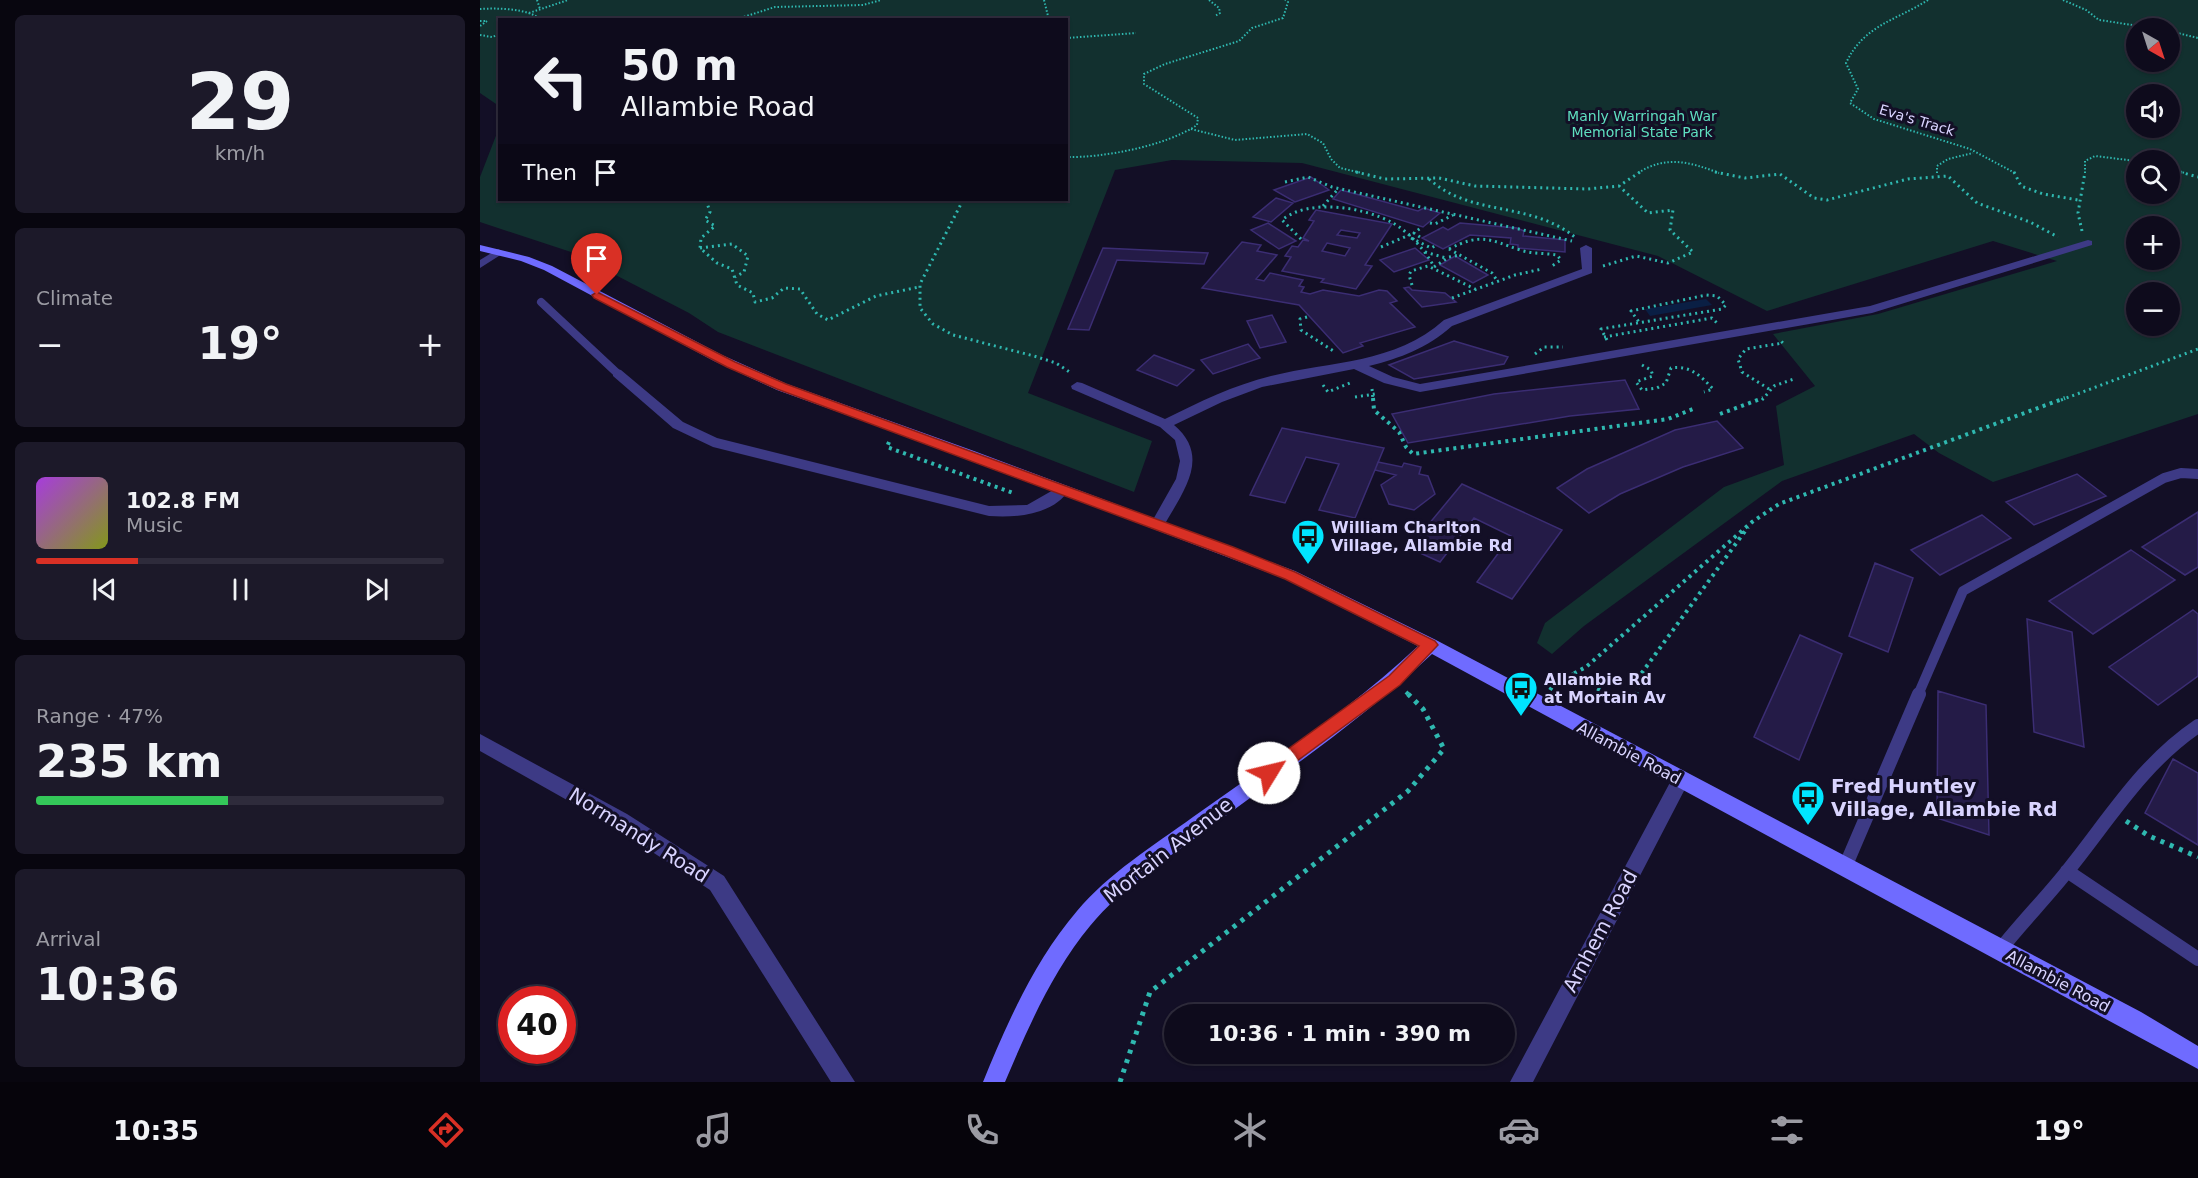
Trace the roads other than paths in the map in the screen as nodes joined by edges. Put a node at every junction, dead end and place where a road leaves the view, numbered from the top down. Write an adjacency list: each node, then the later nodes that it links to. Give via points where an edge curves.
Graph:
1 (2088, 243): 7 (street, via 1872,309 1430,387 1417,389)
2 (480, 248): 4 (main road, Allambie Road)
3 (1586, 248): 7 (street, via 1588,271 1448,323 1435,339)
4 (498, 252): 5 (street); 12 (main road, Allambie Road, via 548,268 743,370)
5 (480, 265)
6 (541, 302): 8 (lane)
7 (1358, 366): 10 (street, via 1270,380)
8 (617, 373): 12 (street, via 678,425 713,442 989,511 1012,513 1044,504)
9 (1077, 386): 10 (street)
10 (1165, 424): 13 (street, via 1181,438 1187,461 1178,492)
11 (2198, 474): 18 (lane, via 2164,478 1963,591)
12 (1062, 490): 13 (main road, Allambie Road)
13 (1157, 525): 14 (main road, Allambie Road, via 1290,575)
14 (1430, 645): 17 (main road, Allambie Road); 24 (main road, Mortain Avenue, via 1394,681 1161,852 1085,917 1054,957 1028,1003)
15 (2198, 726): 19 (lane, via 2158,756)
16 (480, 742): 23 (street, Normandy Road, via 620,820 717,883)
17 (1680, 781): 18 (main road, Allambie Road); 25 (street, Arnhem Road)
18 (1845, 867): 20 (main road, Allambie Road)
19 (2067, 871): 20 (lane); 21 (lane)
20 (2000, 950): 22 (main road, Allambie Road)
21 (2198, 959)
22 (2198, 1058)
23 (844, 1082)
24 (994, 1082)
25 (1521, 1082)

